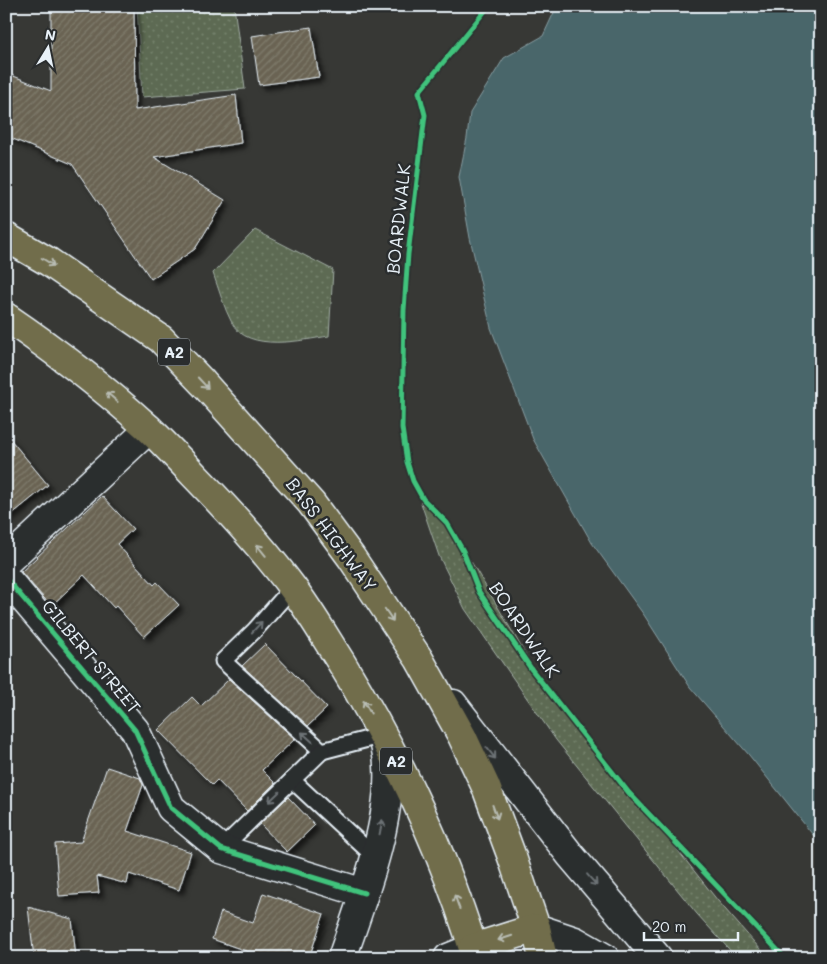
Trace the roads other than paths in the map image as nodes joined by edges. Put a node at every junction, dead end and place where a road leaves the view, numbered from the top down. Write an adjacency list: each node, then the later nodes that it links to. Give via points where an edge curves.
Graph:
1 (6, 237): 7 (highway, BASS HIGHWAY / A2, one-way to 7, via 49,262 167,345 311,503)
2 (6, 318): 3 (highway, A2, one-way to 2, via 97,383)
3 (149, 429): 4 (street); 6 (highway, A2, one-way to 3, via 231,513)
4 (6, 562)
5 (6, 578): 11 (street, GILBERT STREET, via 134,730 170,808)
6 (292, 588): 8 (highway, A2, one-way to 6, via 352,680); 9 (lane, one-way to 6, via 223,661)
7 (419, 659): 14 (highway, BASS HIGHWAY / A2, one-way to 14, via 462,736 486,788); 19 (street, one-way to 19, via 571,856)
8 (383, 735): 9 (lane); 12 (street, one-way to 8, via 388,789); 15 (highway, A2, one-way to 8, via 435,844)
9 (322, 751): 10 (lane)
10 (292, 780): 11 (lane, one-way to 11); 12 (lane)
11 (222, 849): 13 (street, GILBERT STREET)
12 (374, 857): 13 (street)
13 (364, 893): 16 (street)
14 (536, 928): 15 (highway, one-way to 15); 17 (highway, BASS HIGHWAY / A2); 18 (street, via 575,941)
15 (465, 955)
16 (342, 958)
17 (543, 958)
18 (605, 958)
19 (658, 958)

